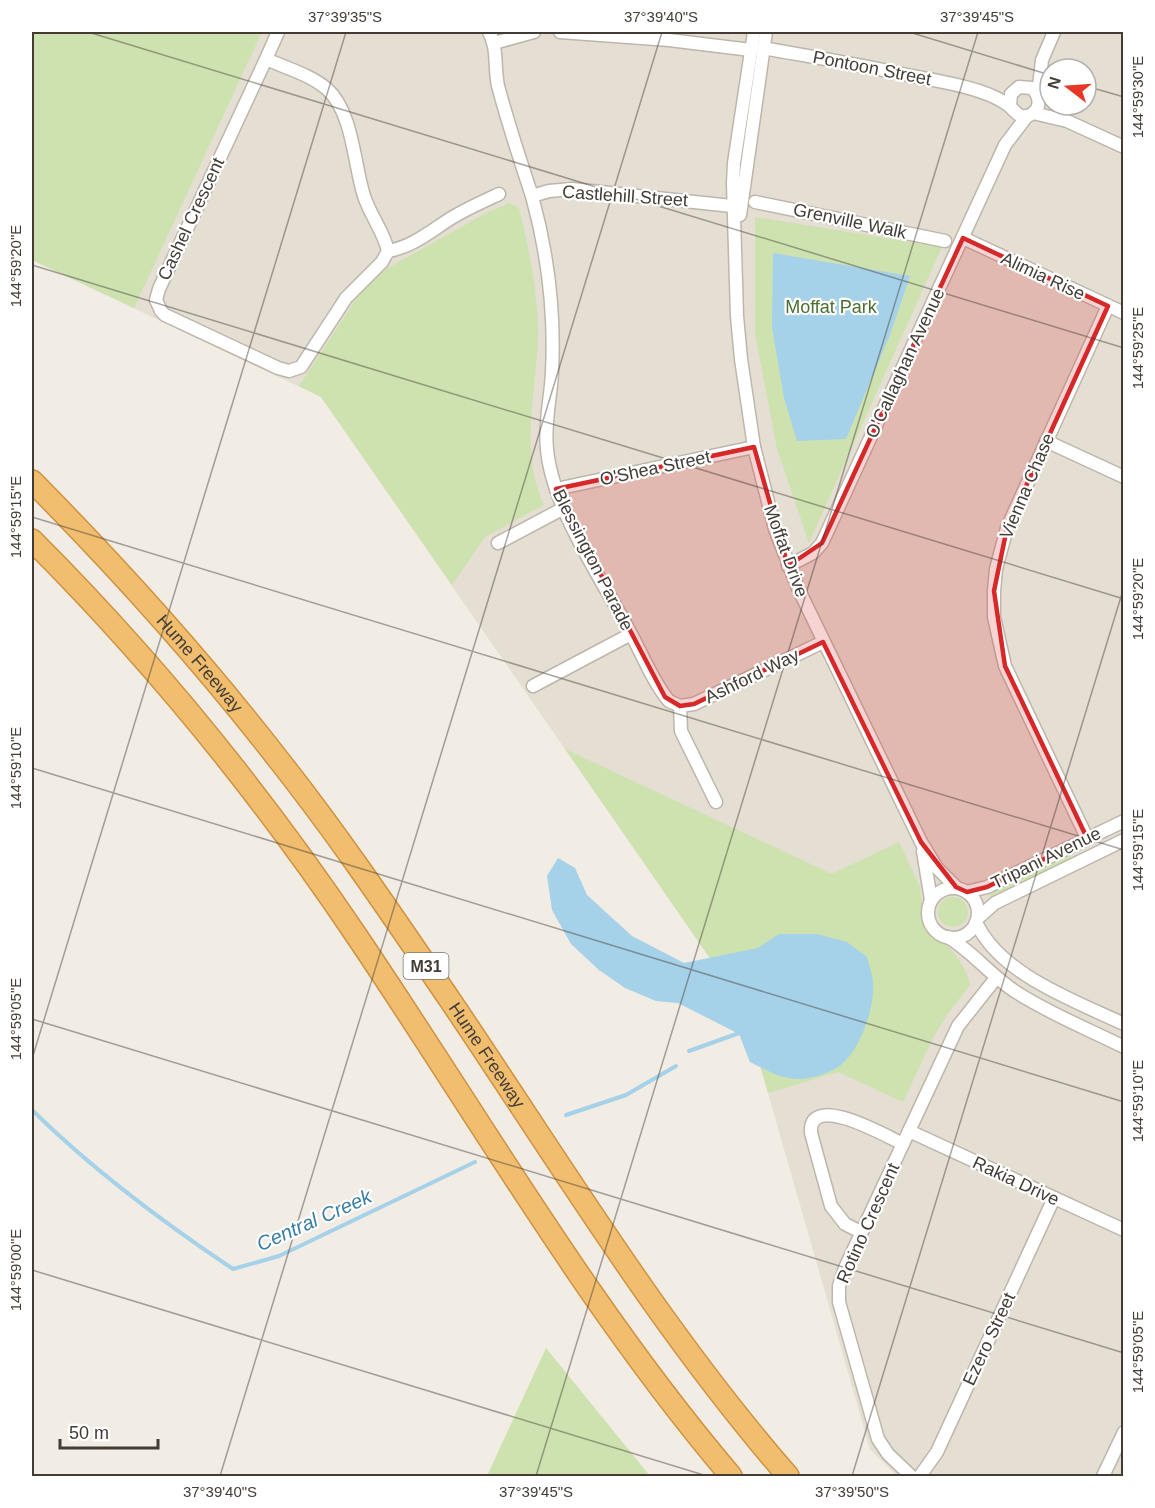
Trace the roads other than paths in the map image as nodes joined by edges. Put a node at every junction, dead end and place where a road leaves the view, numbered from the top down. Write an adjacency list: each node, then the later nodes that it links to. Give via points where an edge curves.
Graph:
1 (278, 32): 10 (street, Cashel Crescent)
2 (534, 32): 7 (street)
3 (560, 32): 8 (street, Pontoon Street)
4 (754, 32): 8 (street, Moffat Drive)
5 (766, 32): 8 (street, Moffat Drive)
6 (1054, 32): 9 (street)
7 (492, 37): 23 (street, via 502,101)
8 (757, 49): 13 (street, Pontoon Street, via 882,69); 25 (street, Moffat Drive)
9 (1043, 57)
10 (266, 59): 29 (street, via 317,82 334,96 344,115 369,210); 29 (street, Cashel Crescent, via 159,288 158,305 165,315 278,368 295,370 307,360 346,298)
11 (1038, 64): 12 (street)
12 (1016, 89): 13 (street, Pontoon Street); 14 (street, via 1032,88); 15 (street)
13 (980, 91): 15 (street, Pontoon Street)
14 (1038, 97)
15 (1010, 107): 17 (street, via 1018,115); 20 (street, O'Callaghan Avenue)
16 (1038, 107): 17 (street)
17 (1030, 115): 19 (street); 20 (street, O'Callaghan Avenue)
18 (1062, 117): 19 (street)
19 (1067, 121): 21 (street)
20 (1005, 145): 27 (street, O'Callaghan Avenue)
21 (1124, 147)
22 (500, 194): 29 (street, via 455,216 414,243)
23 (532, 196): 25 (street, Castlehill Street, via 572,189); 26 (street, Castlehill Street)
24 (755, 202): 28 (street, Grenville Walk)
25 (738, 207): 33 (street, Moffat Drive, via 735,277 739,338)
26 (539, 219): 36 (street, Blessington Parade, via 552,304 546,447)
27 (963, 238): 30 (street, Alimia Rise); 40 (street, O'Callaghan Avenue, via 822,543 813,553)
28 (945, 240)
29 (388, 251)
30 (1108, 306): 31 (street, Alimia Rise); 32 (street, Vienna Chase)
31 (1124, 313)
32 (1046, 441): 34 (street); 47 (street, Vienna Chase, via 1001,547 994,616 1014,688)
33 (754, 447): 36 (street, O'Shea Street); 40 (street, Moffat Drive)
34 (1124, 477)
35 (32, 481): 64 (highway, Hume Freeway / M31, via 148,603 278,759 450,1000 620,1256 734,1413)
36 (556, 489): 37 (street, Blessington Parade)
37 (564, 508): 39 (street); 41 (street, Blessington Parade)
38 (32, 540): 63 (highway, M31, via 133,649 276,823 355,933 621,1334)
39 (498, 543)
40 (788, 566): 42 (street, Moffat Drive)
41 (631, 634): 43 (street); 44 (street, Blessington Parade, via 665,697)
42 (824, 642): 44 (street, Ashford Way, via 694,704); 49 (street, Moffat Drive)
43 (533, 686)
44 (680, 706): 45 (street, via 681,731)
45 (716, 802)
46 (1124, 821): 47 (street, Tripani Avenue)
47 (1087, 838): 50 (street, Tripani Avenue, via 987,887)
48 (1124, 840): 52 (street, Tripani Avenue, via 995,903)
49 (921, 842): 50 (street, Moffat Drive, via 937,868); 51 (street, Moffat Drive)
50 (962, 890): 51 (street, via 942,890); 52 (street, via 976,903)
51 (931, 900): 53 (street, via 930,923 934,930)
52 (977, 920): 53 (street, via 965,935); 55 (street, via 982,935 1022,972)
53 (948, 937): 54 (street)
54 (996, 978): 56 (street, via 1038,1005); 57 (street, Rotino Crescent, via 958,1026)
55 (1124, 1024)
56 (1124, 1047)
57 (909, 1131): 58 (street, Rotino Crescent); 59 (street, Rakia Drive)
58 (903, 1143): 61 (street, Rotino Crescent); 61 (street, via 841,1117 825,1114 812,1122 811,1133 831,1206 845,1224)
59 (1054, 1198): 60 (street, Rakia Drive); 66 (street, Ezero Street, via 937,1452)
60 (1124, 1230)
61 (861, 1232): 65 (street, Rotino Crescent, via 841,1277 839,1302 878,1439)
62 (1124, 1432): 67 (street)
63 (731, 1476)
64 (788, 1476)
65 (911, 1476)
66 (920, 1476)
67 (1103, 1476)

